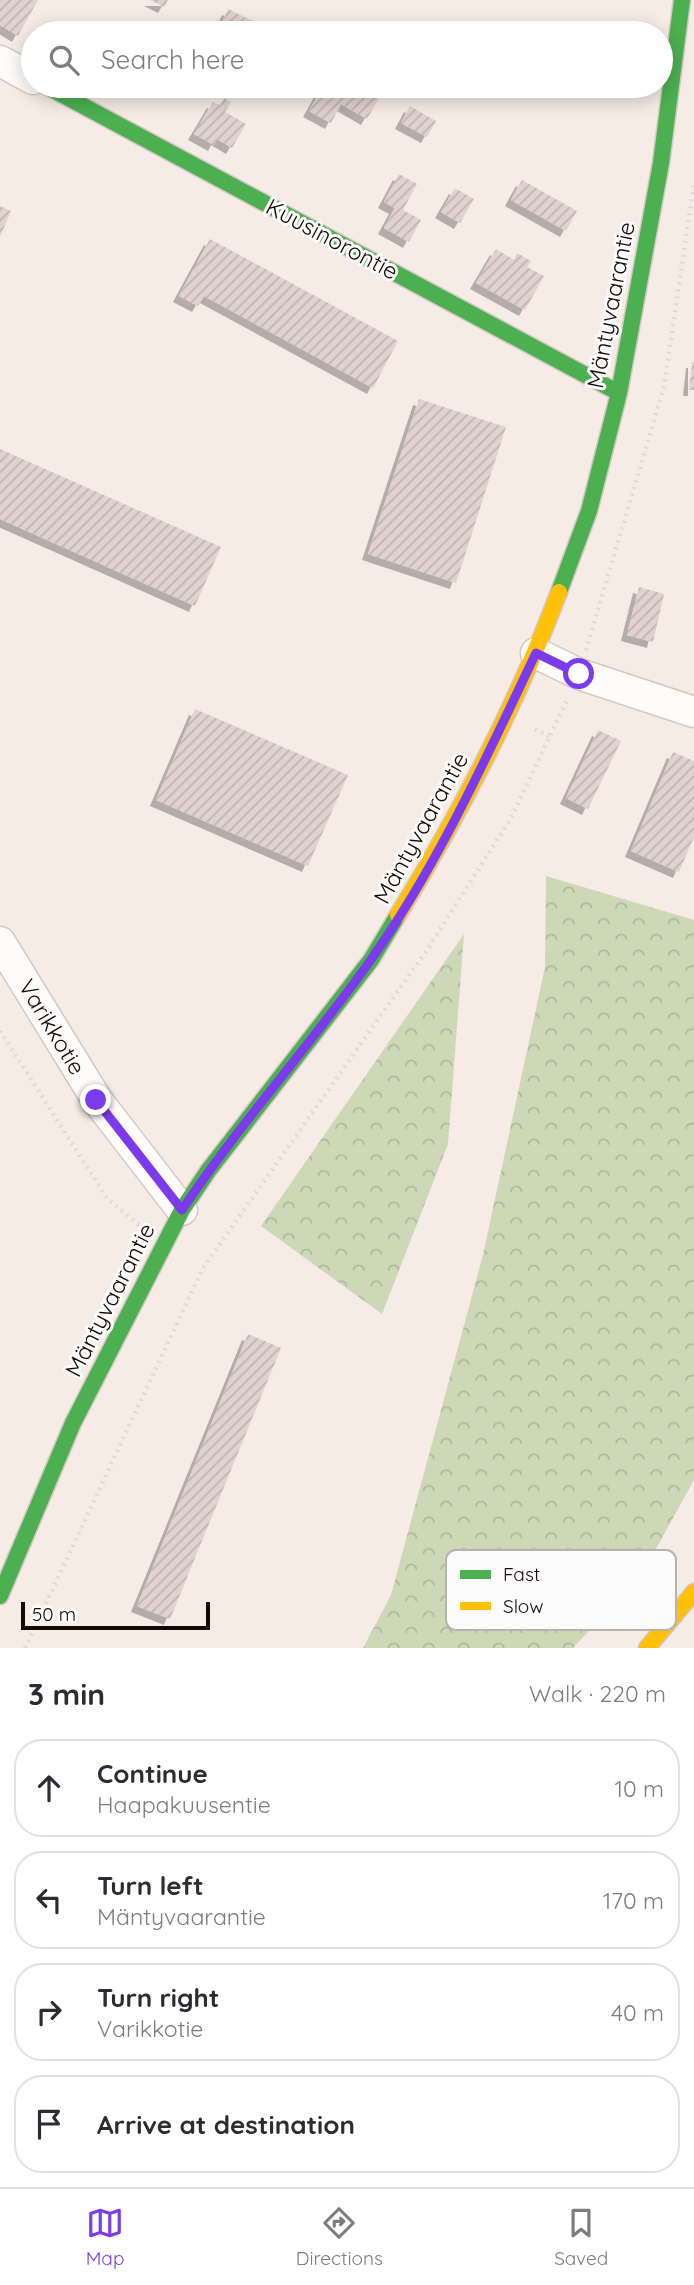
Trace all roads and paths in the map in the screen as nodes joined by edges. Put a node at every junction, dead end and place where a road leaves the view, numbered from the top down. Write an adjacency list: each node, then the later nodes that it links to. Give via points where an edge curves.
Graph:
1 (682, 0): 3 (street, Mäntyvaarantie)
2 (0, 61): 4 (street)
3 (673, 70)
4 (21, 72)
5 (68, 98): 7 (street, Kuusinorontie)
6 (669, 98): 7 (street, Mäntyvaarantie)
7 (619, 393): 8 (street, Mäntyvaarantie, via 589,510)
8 (536, 653): 9 (street, via 579,674); 12 (street, Mäntyvaarantie, via 455,822 371,960)
9 (694, 712)
10 (0, 942): 12 (street, Varikkotie, via 96,1100)
11 (0, 1031): 13 (path, via 107,1198)
12 (182, 1210): 13 (street, Mäntyvaarantie)
13 (163, 1245): 14 (path); 16 (street, Mäntyvaarantie, via 73,1423)
14 (203, 1268)
15 (694, 1592): 17 (street)
16 (0, 1596)
17 (676, 1613)
18 (662, 1630): 19 (street)
19 (647, 1648)

